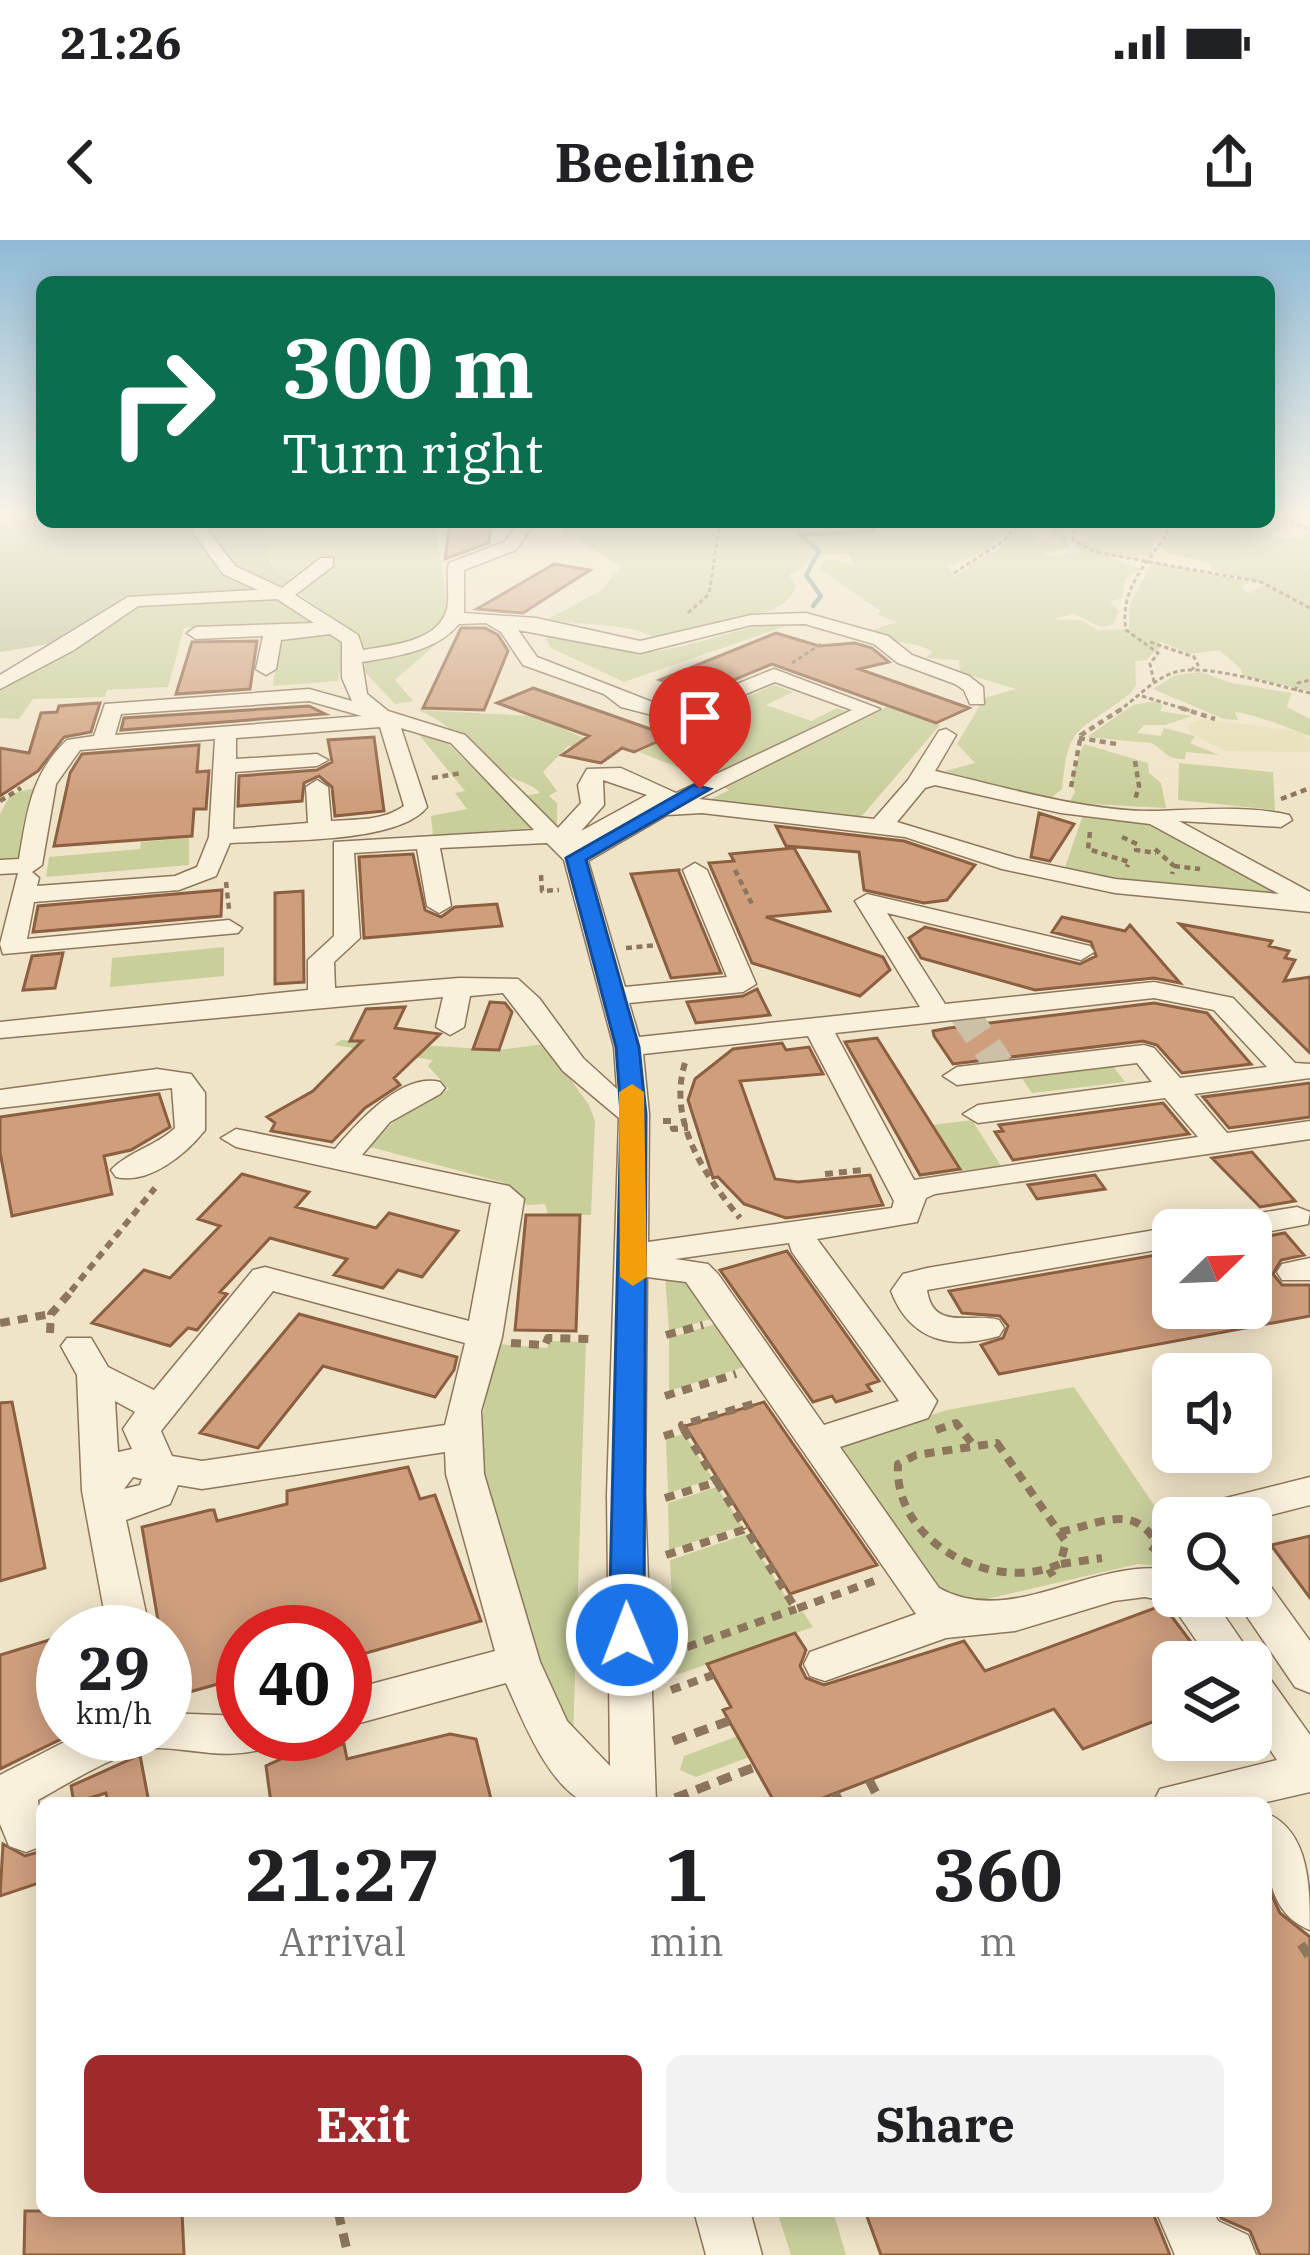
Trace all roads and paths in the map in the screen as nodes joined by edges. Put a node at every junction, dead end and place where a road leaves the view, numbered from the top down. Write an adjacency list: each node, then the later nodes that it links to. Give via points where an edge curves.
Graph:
1 (124, 608): 20 (street)
2 (303, 608): 9 (street)
3 (453, 608): 7 (street)
4 (693, 608): 6 (path)
5 (1122, 608): 12 (path, via 1126,631)
6 (688, 613)
7 (453, 619): 8 (street); 14 (street, via 424,641)
8 (508, 624): 17 (street, via 530,661 660,711 688,711); 24 (street, via 640,647 733,623 806,618 881,640 962,680)
9 (335, 628): 10 (street); 14 (street, via 351,639)
10 (285, 630): 11 (street); 15 (street, via 272,638)
11 (196, 633)
12 (1141, 640): 16 (path, via 1194,657 1198,665); 19 (path, via 1158,652 1150,664)
13 (824, 642): 17 (path)
14 (356, 657): 25 (street, via 352,677)
15 (266, 669)
16 (1190, 670): 19 (path); 21 (path)
17 (774, 675): 40 (street, via 870,709)
18 (1310, 680): 21 (path)
19 (1154, 682): 23 (path)
20 (0, 683)
21 (1295, 691): 22 (path)
22 (1310, 693)
23 (1142, 696): 26 (path); 31 (path)
24 (977, 700)
25 (371, 714): 27 (street); 30 (street); 30 (street, via 309,694 113,702); 46 (street, via 416,807 385,824); 48 (street, via 458,739)
26 (1215, 719)
27 (315, 729): 28 (street); 35 (street)
28 (226, 734): 30 (street); 34 (street)
29 (946, 734): 36 (street)
30 (104, 737): 51 (street, via 56,758 42,783)
31 (1079, 738): 32 (path); 39 (path)
32 (1117, 744)
33 (1136, 761): 42 (path, via 1134,804)
34 (225, 766): 35 (street); 45 (street)
35 (317, 773): 46 (street)
36 (916, 783): 39 (street, via 934,778); 44 (street)
37 (12, 791): 38 (path)
38 (0, 802)
39 (1061, 806): 42 (street)
40 (662, 808): 44 (street); 48 (street)
41 (299, 813): 45 (street)
42 (1148, 816): 43 (street); 63 (street)
43 (1281, 820)
44 (881, 826): 59 (street)
45 (221, 829): 46 (street); 57 (street)
46 (320, 829)
47 (427, 841): 48 (street); 64 (street); 72 (street, via 342,847 347,938 321,960)
48 (567, 847): 71 (street)
49 (1136, 847): 50 (path); 50 (path, via 1104,828 1091,830 1088,849); 52 (path, via 1154,846)
50 (1129, 862): 59 (path)
51 (29, 865): 53 (street); 62 (street)
52 (1174, 866): 54 (path); 61 (path)
53 (0, 867)
54 (1203, 869)
55 (695, 870): 71 (street, via 743,984)
56 (735, 871): 65 (path)
57 (207, 872): 62 (street, via 178,883); 66 (path, via 229,884)
58 (541, 875): 60 (path)
59 (1115, 886): 61 (street)
60 (547, 891)
61 (1164, 893): 63 (street)
62 (23, 895): 66 (street, via 12,948)
63 (1310, 904)
64 (439, 906)
65 (753, 906)
66 (230, 928)
67 (658, 945): 68 (path)
68 (635, 947)
69 (1082, 952): 73 (street, via 867,901)
70 (459, 986): 72 (street); 75 (street); 87 (street, via 509,985 523,993 600,1094)
71 (614, 996): 77 (street)
72 (322, 998): 76 (street)
73 (937, 1013): 74 (street); 80 (street, via 1154,990 1223,1004)
74 (817, 1026): 77 (street); 97 (street)
75 (450, 1027)
76 (0, 1030)
77 (628, 1047): 87 (street)
78 (695, 1055): 88 (path, via 679,1080)
79 (1002, 1068): 81 (street); 83 (street, via 1144,1054); 85 (street)
80 (1299, 1072): 83 (street)
81 (957, 1076)
82 (430, 1088): 92 (street, via 379,1117)
83 (1172, 1088): 85 (street); 91 (street)
84 (0, 1099): 93 (street, via 181,1080 190,1093 190,1130 166,1154)
85 (1029, 1108): 86 (street)
86 (978, 1114)
87 (646, 1118): 88 (path); 103 (street)
88 (688, 1128): 98 (path, via 706,1178)
89 (1310, 1130): 91 (street)
90 (236, 1138): 92 (street)
91 (1219, 1143): 97 (street, via 927,1186)
92 (342, 1160): 107 (street, via 508,1199)
93 (128, 1170)
94 (848, 1172): 95 (path)
95 (825, 1174)
96 (156, 1187): 104 (path)
97 (910, 1201): 103 (street, via 906,1216 894,1219)
98 (742, 1220)
99 (1306, 1221): 100 (street)
100 (1272, 1224)
101 (1152, 1242): 106 (street, via 927,1279 908,1291 932,1328)
102 (804, 1244): 118 (street, via 919,1401)
103 (634, 1260): 110 (street, via 696,1273); 154 (street, via 626,1495)
104 (50, 1314): 105 (path); 109 (path, via 50,1336)
105 (0, 1323)
106 (987, 1328)
107 (483, 1339): 108 (path, via 545,1346 548,1338); 113 (street, via 275,1266); 116 (street)
108 (592, 1339)
109 (87, 1360): 113 (street); 123 (street)
110 (764, 1366): 111 (path); 118 (street)
111 (665, 1396)
112 (751, 1404): 115 (path)
113 (156, 1407): 121 (street, via 142,1429)
114 (922, 1418): 119 (path, via 932,1431 956,1424)
115 (685, 1430): 117 (path); 120 (path)
116 (461, 1436): 121 (street); 139 (street)
117 (664, 1436)
118 (817, 1441): 131 (street)
119 (974, 1446): 127 (path, via 1005,1450); 132 (path, via 898,1464 913,1517 966,1567)
120 (717, 1483): 124 (path); 126 (path)
121 (153, 1484): 123 (street, via 142,1461 106,1476)
122 (1310, 1490): 125 (street)
123 (101, 1491): 134 (street)
124 (665, 1498)
125 (1272, 1500)
126 (746, 1529): 128 (path); 135 (path)
127 (1060, 1532): 130 (path, via 1132,1516 1157,1544); 132 (path, via 1066,1542)
128 (666, 1555)
129 (1116, 1558): 132 (path)
130 (1136, 1560)
131 (904, 1570): 135 (path); 137 (street, via 939,1612)
132 (1059, 1578): 133 (street); 137 (street, via 995,1618)
133 (1152, 1582)
134 (124, 1605)
135 (796, 1609): 138 (path)
136 (1270, 1617): 141 (street)
137 (966, 1619): 140 (street)
138 (670, 1653)
139 (519, 1663): 144 (street); 153 (street, via 550,1733)
140 (825, 1664)
141 (1308, 1668)
142 (713, 1675): 143 (path)
143 (671, 1690)
144 (372, 1702)
145 (1272, 1716): 150 (street)
146 (729, 1721): 147 (path)
147 (673, 1741)
148 (77, 1761): 157 (street)
149 (755, 1767): 155 (path)
150 (1310, 1771): 152 (street)
151 (870, 1783): 156 (path)
152 (1242, 1796)
153 (614, 1797)
154 (633, 1797)
155 (678, 1797)
156 (877, 1797)
157 (13, 1807)
158 (1272, 1844): 159 (street)
159 (1310, 1907)
160 (339, 2217): 163 (path)
161 (724, 2217): 164 (street)
162 (1187, 2217): 165 (street, via 1198,2241)
163 (348, 2255)
164 (734, 2255)
165 (1228, 2255)

